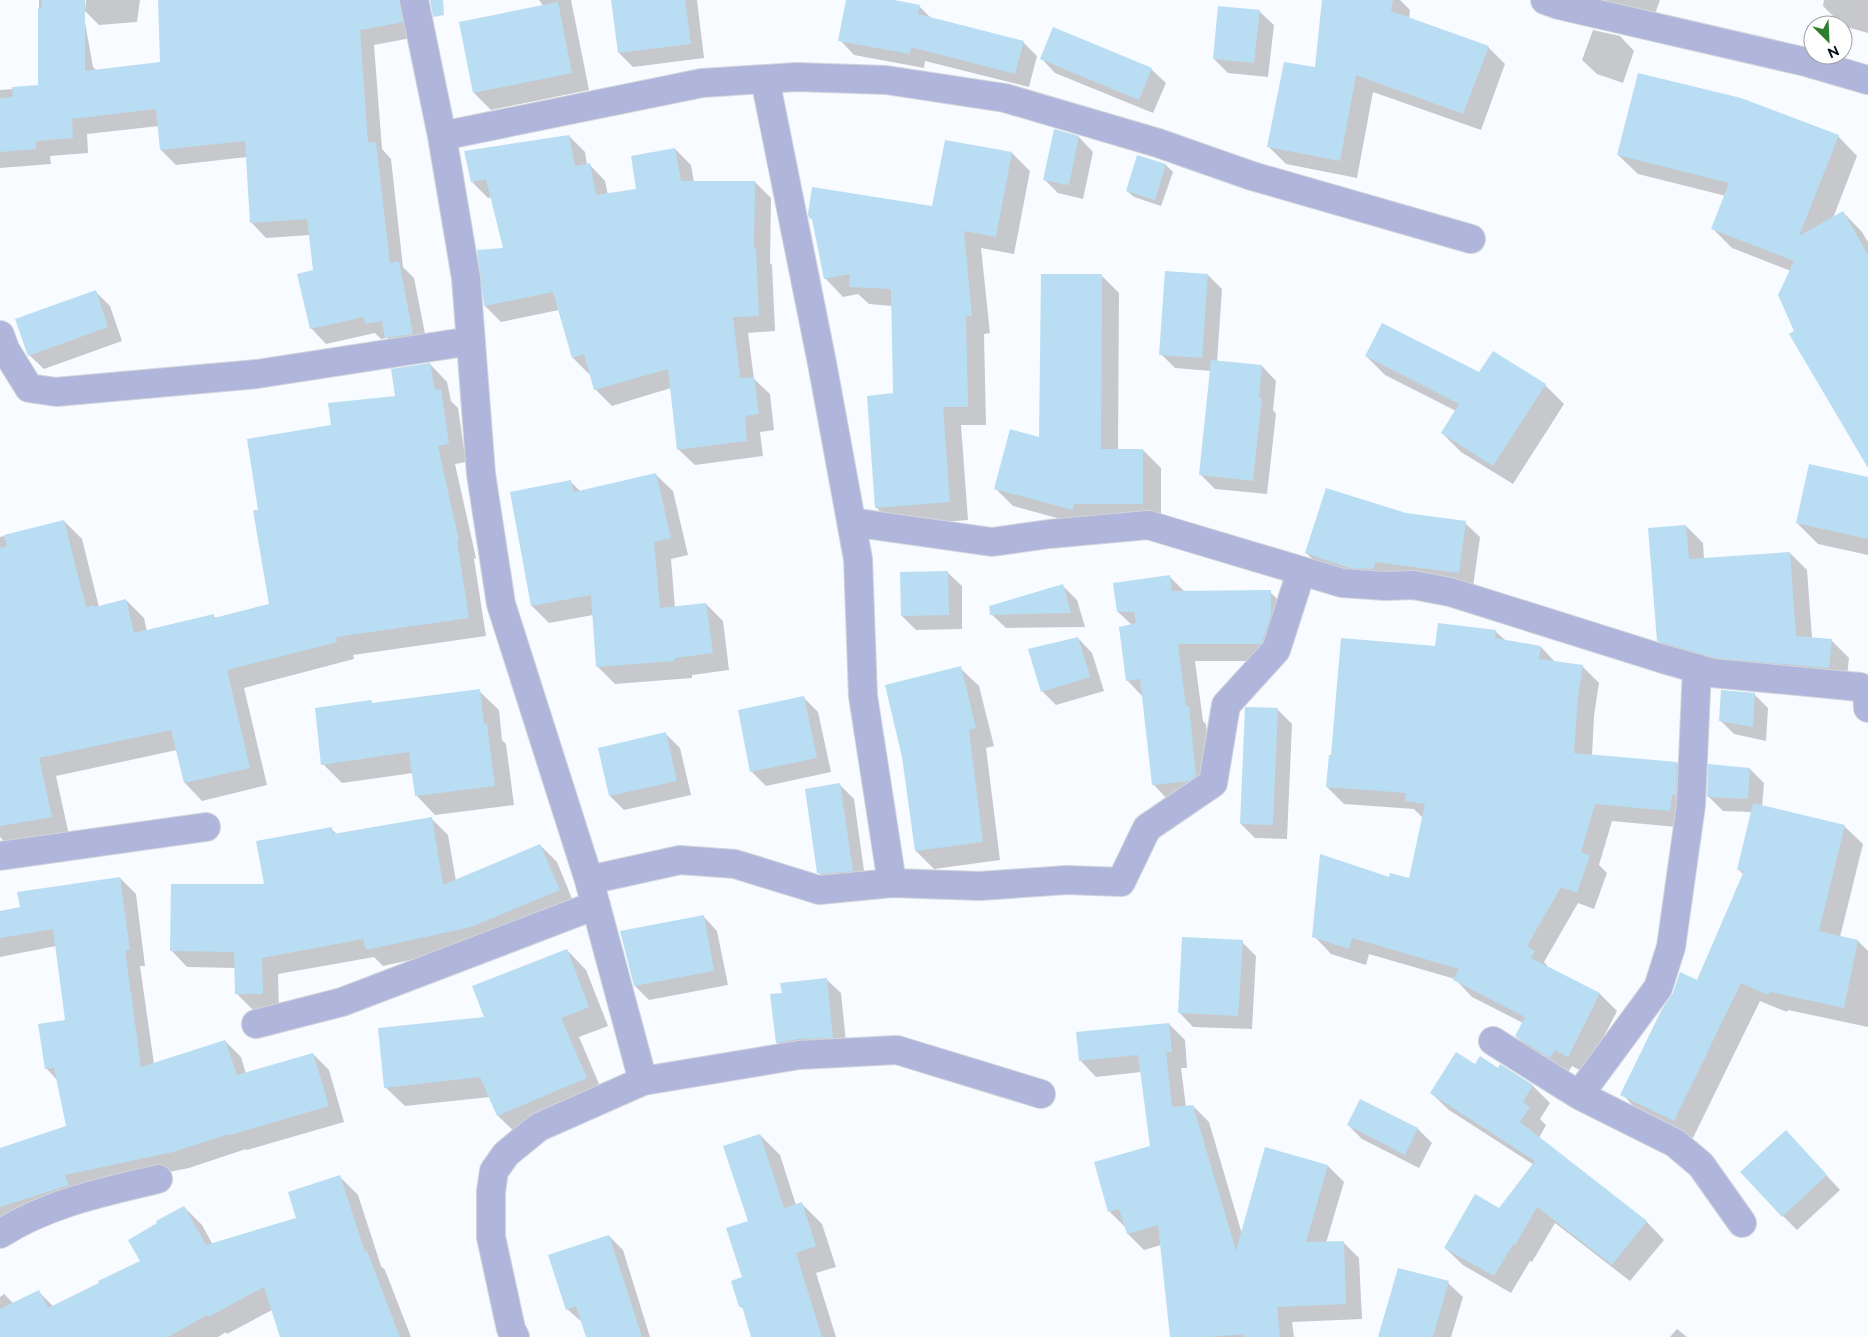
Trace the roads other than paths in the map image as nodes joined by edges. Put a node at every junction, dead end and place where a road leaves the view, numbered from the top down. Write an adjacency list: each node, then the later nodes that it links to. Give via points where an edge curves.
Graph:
1 (414, 0): 5 (street)
2 (1545, 0): 4 (street, via 1806,62)
3 (765, 79): 5 (street, via 702,83); 6 (street, via 886,80 1005,98 1158,143 1252,176); 9 (street)
4 (1868, 80)
5 (442, 136): 8 (street, via 466,278)
6 (1471, 239)
7 (0, 335): 8 (street, via 5,350 29,388 56,392 257,374)
8 (471, 341): 16 (street, via 481,474 501,604)
9 (851, 522): 10 (street, via 992,542 1148,525); 15 (street, via 858,560 863,696)
10 (1301, 572): 11 (street, via 1342,584 1412,585 1450,592); 15 (street, via 1276,650 1226,704 1213,783 1147,828 1121,882 1067,880 980,886)
11 (1697, 668): 12 (street, via 1712,673 1860,687 1867,694); 21 (street, via 1691,805 1671,947 1658,988)
12 (1868, 708)
13 (206, 827): 14 (street)
14 (0, 856)
15 (892, 883): 16 (street, via 819,890 735,864 680,860)
16 (592, 892): 17 (street, via 342,1002); 19 (street)
17 (256, 1024)
18 (1493, 1040): 21 (street)
19 (643, 1081): 20 (street, via 799,1055 897,1050); 25 (street, via 539,1126 506,1154 494,1171 491,1237)
20 (1041, 1094)
21 (1579, 1095): 23 (street, via 1675,1143 1701,1165)
22 (158, 1180): 24 (street, via 83,1197 19,1222)
23 (1742, 1223)
24 (0, 1234)
25 (508, 1334)

